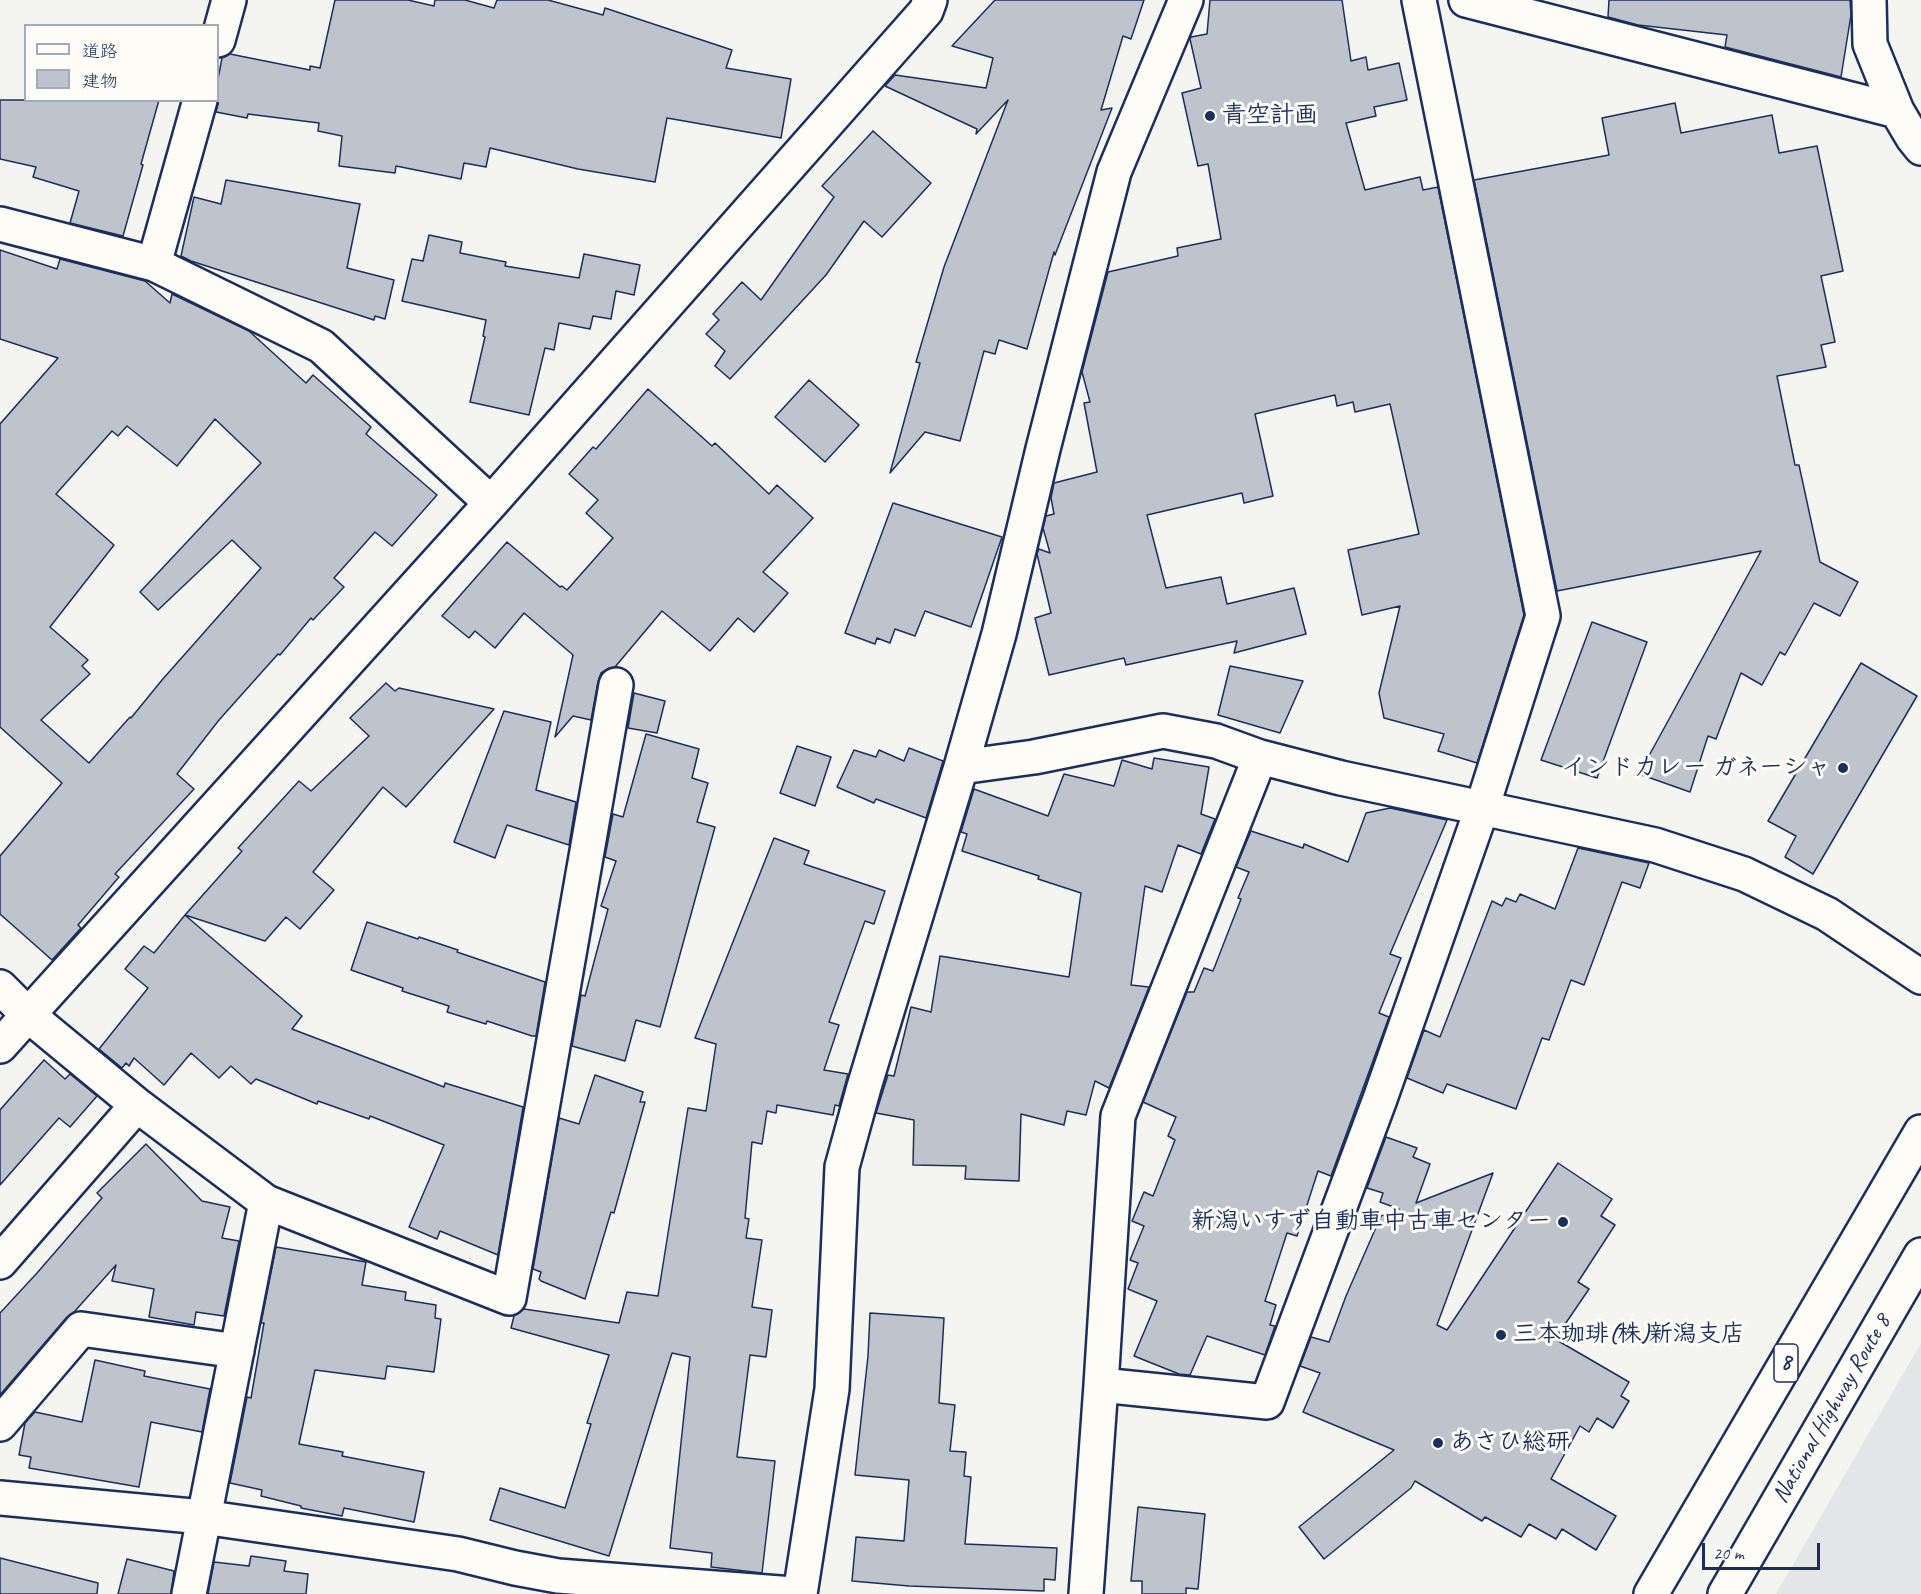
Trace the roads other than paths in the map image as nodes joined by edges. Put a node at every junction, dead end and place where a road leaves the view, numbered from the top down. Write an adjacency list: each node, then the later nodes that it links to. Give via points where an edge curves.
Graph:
1 (229, 0): 7 (main road)
2 (930, 0): 13 (main road, via 918,20)
3 (1186, 0): 16 (main road, via 1114,172 999,634)
4 (1419, 0): 17 (main road, via 1543,616)
5 (1466, 0): 9 (main road)
6 (1869, 0): 9 (main road, via 1870,44)
7 (219, 36)
8 (199, 102): 12 (main road)
9 (1897, 111): 10 (main road)
10 (1921, 148)
11 (0, 224): 12 (main road)
12 (154, 264): 13 (main road, via 321,346)
13 (491, 503): 20 (main road)
14 (616, 685): 24 (main road, via 509,1298)
15 (1260, 757): 16 (main road, via 1216,741 1163,731); 17 (main road); 28 (main road, via 1118,1116)
16 (961, 767): 35 (main road, via 842,1167 832,1389)
17 (1482, 808): 18 (main road, via 1655,845 1744,874 1827,914); 28 (main road, via 1384,1088 1267,1402)
18 (1921, 977)
19 (0, 987): 20 (main road)
20 (28, 1015): 21 (main road); 22 (main road)
21 (0, 1046)
22 (137, 1105): 24 (main road); 26 (main road)
23 (1921, 1132): 37 (main road, 8)
24 (266, 1202): 27 (main road)
25 (1921, 1255): 38 (main road, National Highway Route 8)
26 (0, 1262)
27 (237, 1351): 29 (main road, via 81,1329); 31 (main road)
28 (1101, 1385): 36 (main road)
29 (0, 1424)
30 (0, 1498): 31 (main road)
31 (203, 1517): 32 (main road, via 458,1554 515,1568); 33 (main road)
32 (555, 1585): 34 (main road)
33 (189, 1594)
34 (793, 1594)
35 (800, 1594)
36 (1086, 1594)
37 (1651, 1594)
38 (1725, 1594)

